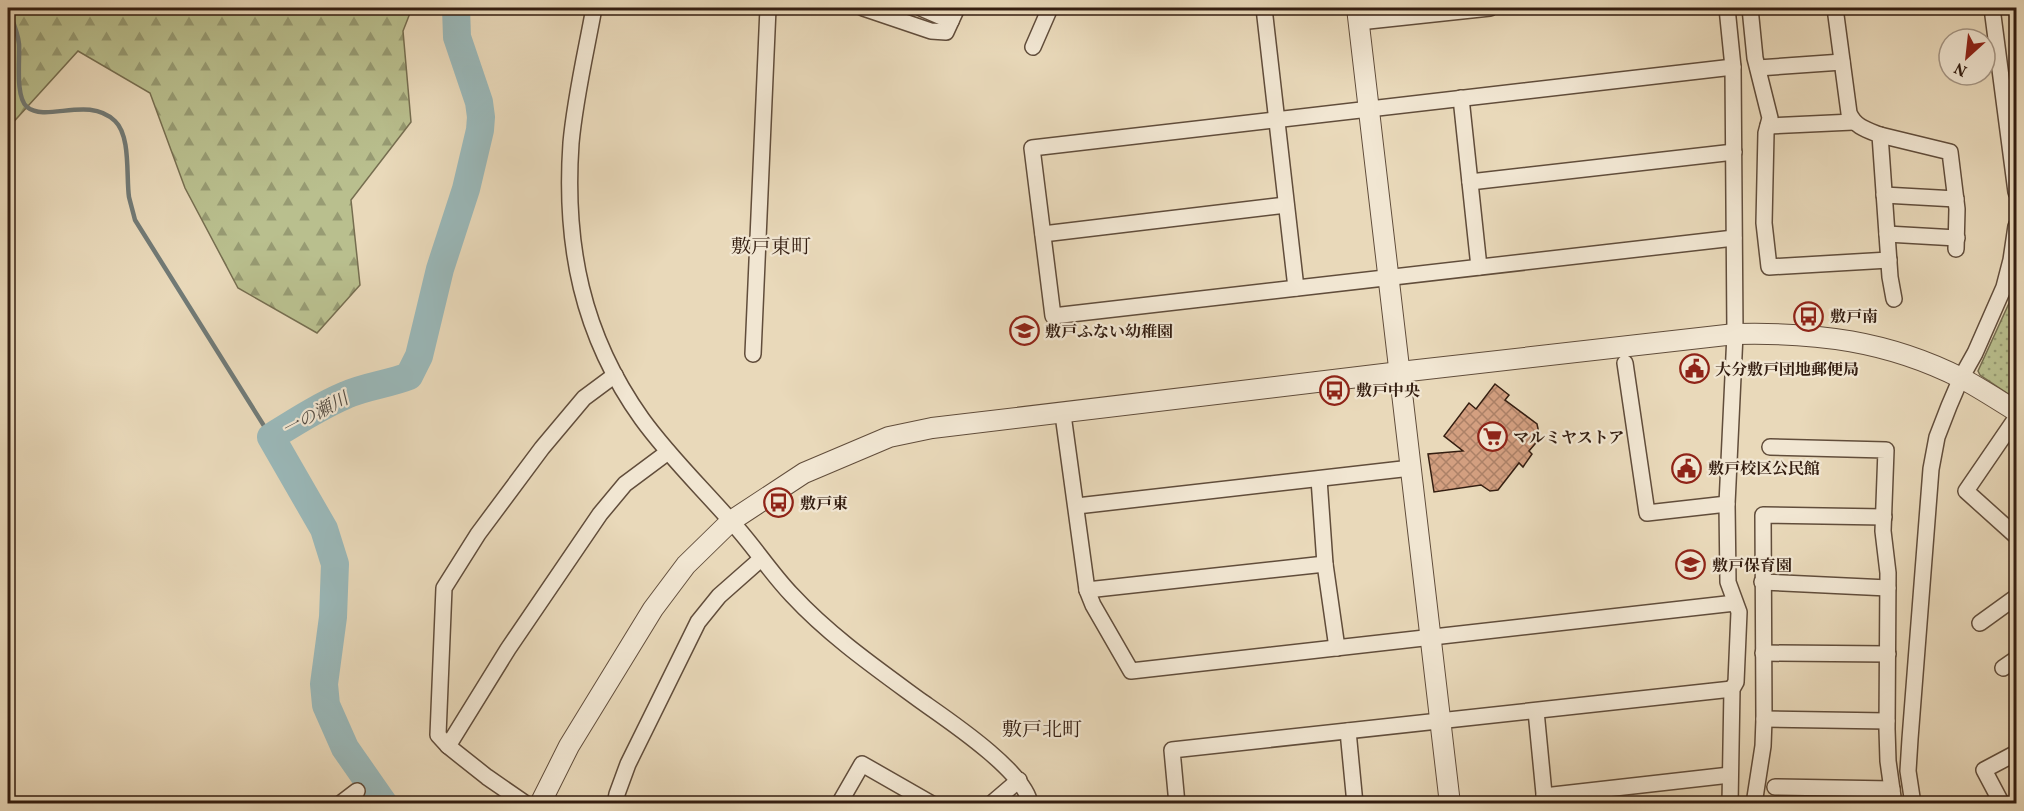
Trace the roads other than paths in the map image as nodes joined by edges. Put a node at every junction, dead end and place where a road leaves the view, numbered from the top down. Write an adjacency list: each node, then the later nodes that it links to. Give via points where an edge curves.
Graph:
1 (594, 8): 44 (street, via 572,141 570,227 576,269 588,310)
2 (768, 8): 41 (street)
3 (863, 8): 13 (street, via 931,31 946,32)
4 (921, 8): 13 (street)
5 (1050, 8): 15 (street)
6 (1264, 8): 21 (street)
7 (1490, 8): 12 (street)
8 (1727, 8): 17 (street)
9 (1750, 8): 18 (street)
10 (1834, 8): 16 (street)
11 (1992, 8): 27 (street)
12 (1450, 10): 14 (street)
13 (954, 14)
14 (1358, 15): 20 (street)
15 (1033, 47)
16 (1842, 62): 18 (street); 22 (street)
17 (1733, 67): 19 (street); 25 (street)
18 (1758, 68): 23 (street, via 1770,118)
19 (1461, 98): 20 (street); 26 (street)
20 (1369, 109): 21 (street); 37 (street)
21 (1277, 120): 30 (street); 32 (street, via 1032,148)
22 (1853, 122): 23 (street); 24 (street)
23 (1768, 126): 35 (street, via 1764,223 1769,267)
24 (1880, 135): 28 (street); 29 (street, via 1950,152)
25 (1734, 152): 26 (street); 34 (street)
26 (1470, 182): 36 (street)
27 (2016, 192)
28 (1884, 195): 29 (street); 33 (street)
29 (1956, 199): 33 (street, via 1956,244)
30 (1286, 205): 32 (street); 38 (street)
31 (2016, 226): 45 (street, via 2004,287)
32 (1042, 234): 38 (street, via 1053,316)
33 (1887, 234): 35 (street)
34 (1734, 238): 36 (street); 40 (street)
35 (1889, 260): 39 (street)
36 (1479, 267): 37 (street)
37 (1389, 277): 38 (street); 43 (street)
38 (1296, 288)
39 (1894, 299)
40 (1735, 334): 43 (street); 45 (street, via 1796,334 1861,343 1896,351); 53 (street)
41 (753, 354)
42 (1625, 363): 53 (street, via 1647,513)
43 (1400, 372): 51 (street); 56 (street, via 889,436 804,473)
44 (615, 375): 50 (street); 78 (street, via 584,398 542,448 478,534 444,588 438,735)
45 (1961, 378): 46 (street); 99 (street, via 1937,437 1931,469 1908,771)
46 (2016, 411)
47 (2016, 418): 57 (street, via 1966,491)
48 (1064, 422): 54 (street)
49 (1770, 447): 55 (street, via 1886,450)
50 (668, 452): 56 (street); 78 (street, via 625,484 600,514)
51 (1411, 468): 52 (street); 66 (street)
52 (1319, 479): 54 (street); 59 (street)
53 (1727, 504): 64 (street, via 1728,582)
54 (1077, 506): 62 (street)
55 (1884, 517): 60 (street, via 1763,515); 61 (street)
56 (731, 521): 58 (street); 88 (street, via 686,565 653,609 569,746)
57 (2016, 536)
58 (761, 559): 81 (street, via 819,622 956,726); 89 (street, via 719,596 698,622 628,765)
59 (1325, 564): 62 (street); 67 (street)
60 (1762, 582): 61 (street); 68 (street)
61 (1888, 588): 69 (street)
62 (1087, 590): 67 (street, via 1131,672)
63 (2016, 597): 65 (street)
64 (1735, 603): 66 (street); 72 (street, via 1739,612 1738,647)
65 (1980, 623)
66 (1431, 638): 67 (street); 75 (street)
67 (1337, 648)
68 (1763, 653): 69 (street); 74 (street)
69 (1888, 654): 76 (street)
70 (2016, 659): 71 (street)
71 (2003, 668)
72 (1732, 689): 73 (street); 80 (street)
73 (1536, 711): 75 (street); 85 (street)
74 (1764, 718): 76 (street); 98 (street)
75 (1441, 721): 77 (street); 96 (street)
76 (1887, 721): 84 (street)
77 (1348, 731): 94 (street, via 1172,750); 95 (street)
78 (448, 746): 87 (street)
79 (2016, 753): 100 (street, via 1984,770)
80 (1730, 775): 85 (street); 97 (street)
81 (1019, 780): 92 (street); 93 (street)
82 (1775, 787): 84 (street)
83 (357, 792): 86 (street)
84 (1893, 796)
85 (1545, 800)
86 (340, 804)
87 (526, 804)
88 (540, 804)
89 (615, 804)
90 (839, 804): 91 (street, via 862,764)
91 (932, 804)
92 (991, 804)
93 (1030, 804)
94 (1177, 804)
95 (1355, 804)
96 (1450, 804)
97 (1730, 804)
98 (1754, 804)
99 (1913, 804)
100 (2002, 804)

